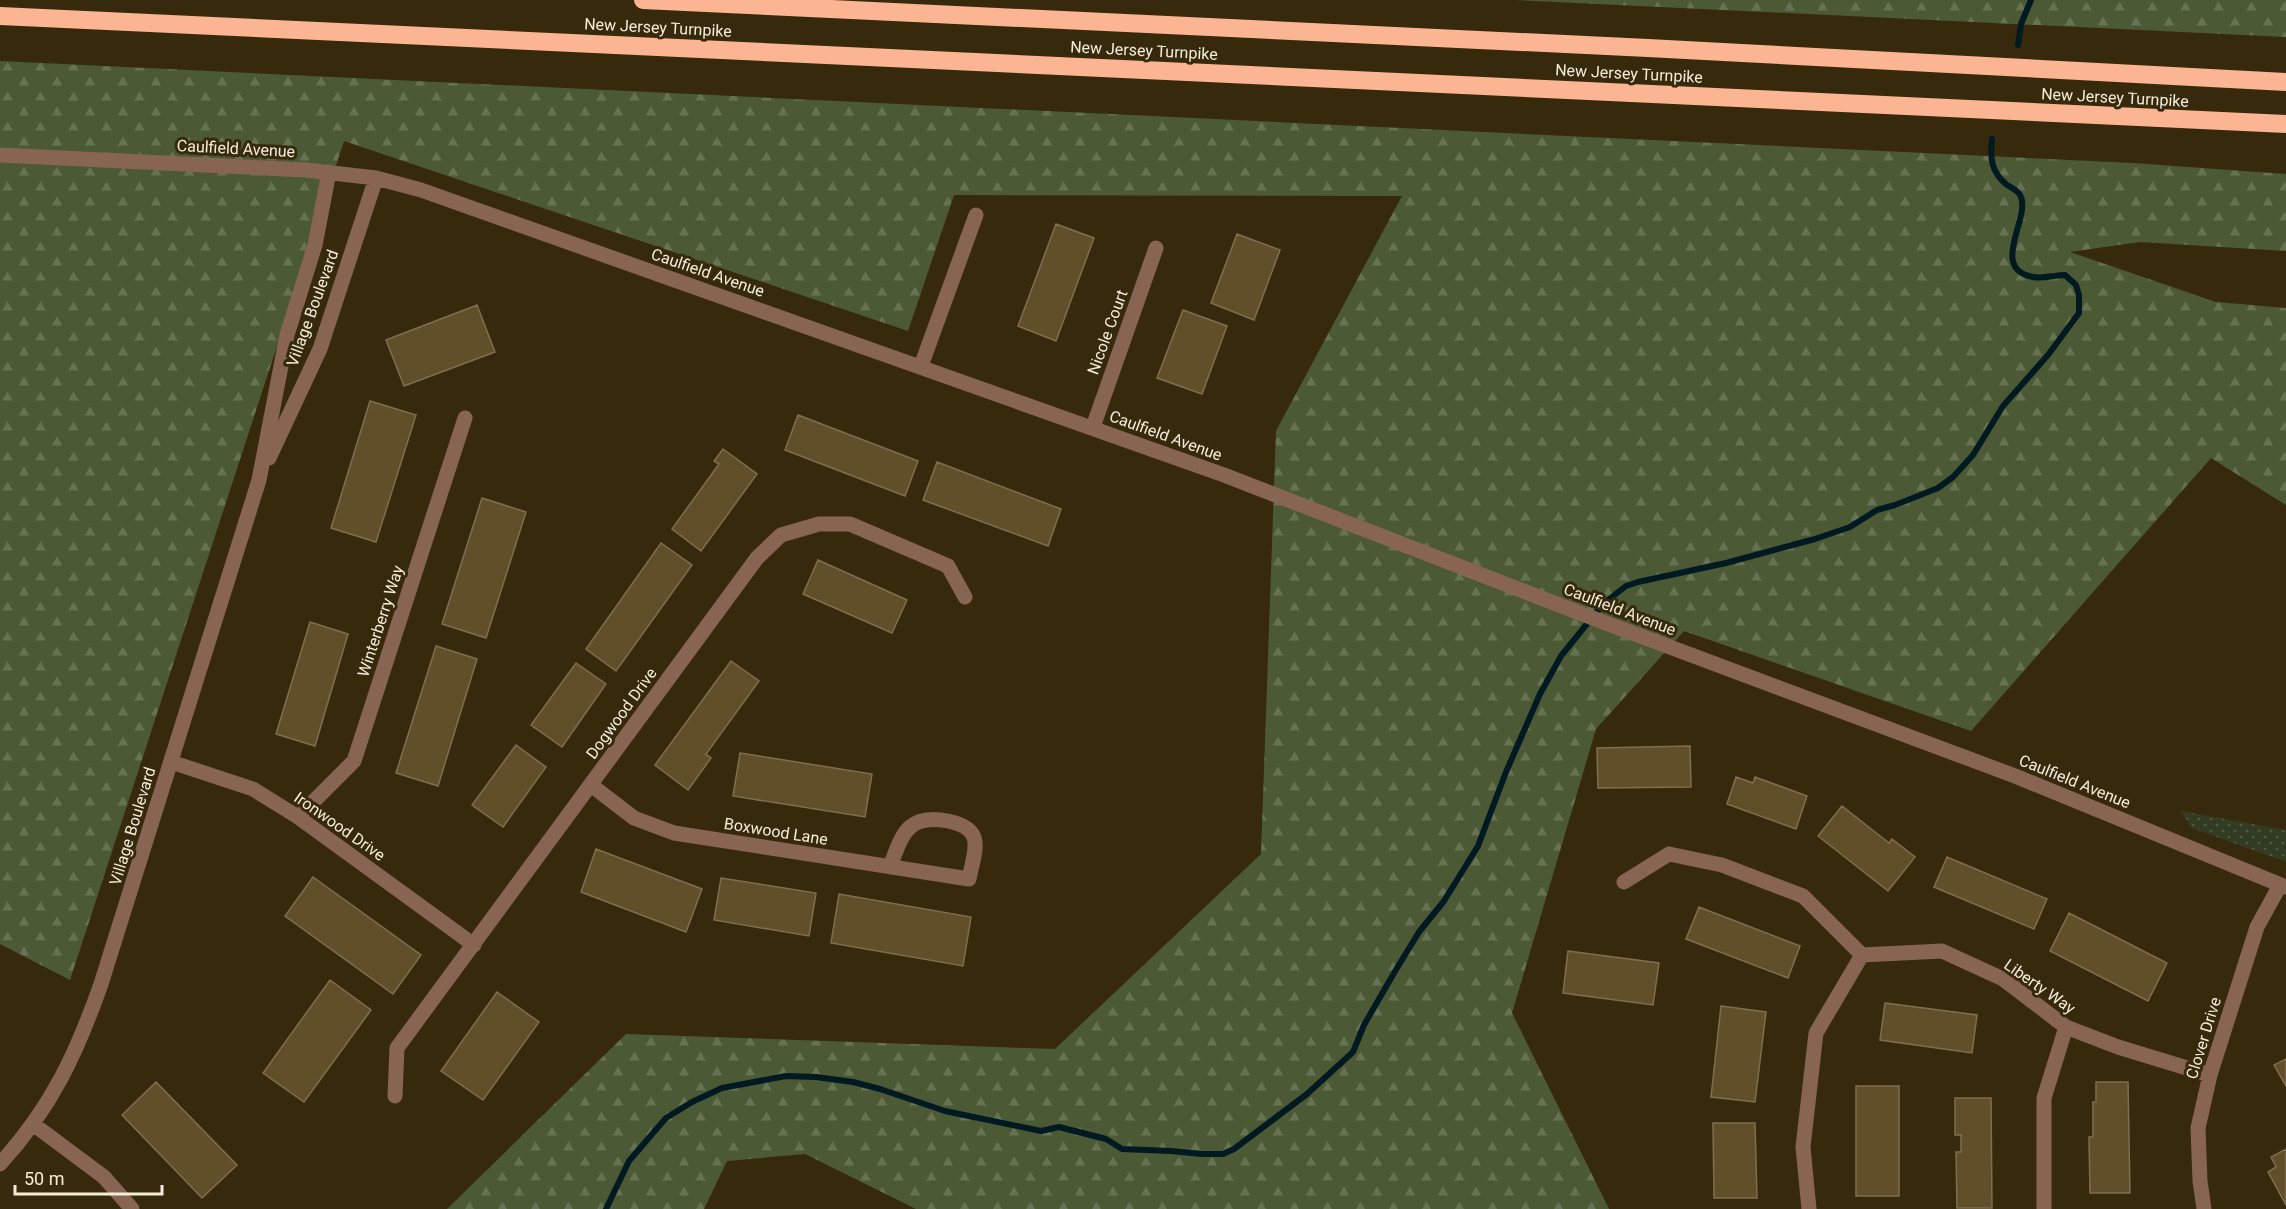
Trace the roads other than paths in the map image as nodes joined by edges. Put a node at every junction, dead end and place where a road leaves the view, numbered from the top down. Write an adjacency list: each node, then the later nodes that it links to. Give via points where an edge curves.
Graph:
1 (643, 0): 3 (highway, New Jersey Turnpike)
2 (0, 16): 4 (highway, New Jersey Turnpike)
3 (2286, 82)
4 (2286, 124)
5 (0, 155): 6 (street, Caulfield Avenue)
6 (329, 172): 7 (street, Caulfield Avenue); 13 (street, Village Boulevard, via 317,238 287,334)
7 (376, 178): 10 (street, Caulfield Avenue, via 405,184); 13 (street, Village Boulevard, via 320,349)
8 (976, 215): 10 (street)
9 (1156, 248): 12 (street, Nicole Court)
10 (921, 366): 12 (street, Caulfield Avenue)
11 (465, 418): 17 (street, Winterberry Way, via 354,761)
12 (1093, 427): 20 (street, Caulfield Avenue, via 2015,776)
13 (259, 480): 15 (street, Village Boulevard)
14 (965, 597): 16 (street, Dogwood Drive, via 948,566 850,524 819,524 782,535 757,558)
15 (171, 762): 17 (street, Ironwood Drive, via 253,789); 26 (street, Village Boulevard, via 90,1017 65,1073)
16 (591, 785): 18 (street, Boxwood Lane, via 634,818 674,833); 21 (street, Dogwood Drive)
17 (298, 817): 21 (street, Ironwood Drive)
18 (890, 867): 18 (street, Boxwood Lane, via 969,879 976,848 964,825 931,818 920,820 898,844)
19 (1623, 882): 22 (street, via 1670,854 1722,865 1803,896)
20 (2283, 886): 24 (street, Clover Drive, via 2257,927)
21 (474, 945): 25 (street, Dogwood Drive, via 397,1048)
22 (1862, 955): 23 (street, Liberty Way, via 1942,951 2003,979); 29 (street, via 1816,1033 1803,1147)
23 (2066, 1027): 24 (street, Liberty Way); 30 (street, via 2044,1098)
24 (2210, 1075): 31 (street, Clover Drive, via 2198,1128)
25 (395, 1096)
26 (33, 1124): 27 (street, Village Boulevard); 28 (street, via 104,1177)
27 (0, 1164)
28 (132, 1209)
29 (1809, 1209)
30 (2044, 1209)
31 (2204, 1209)

